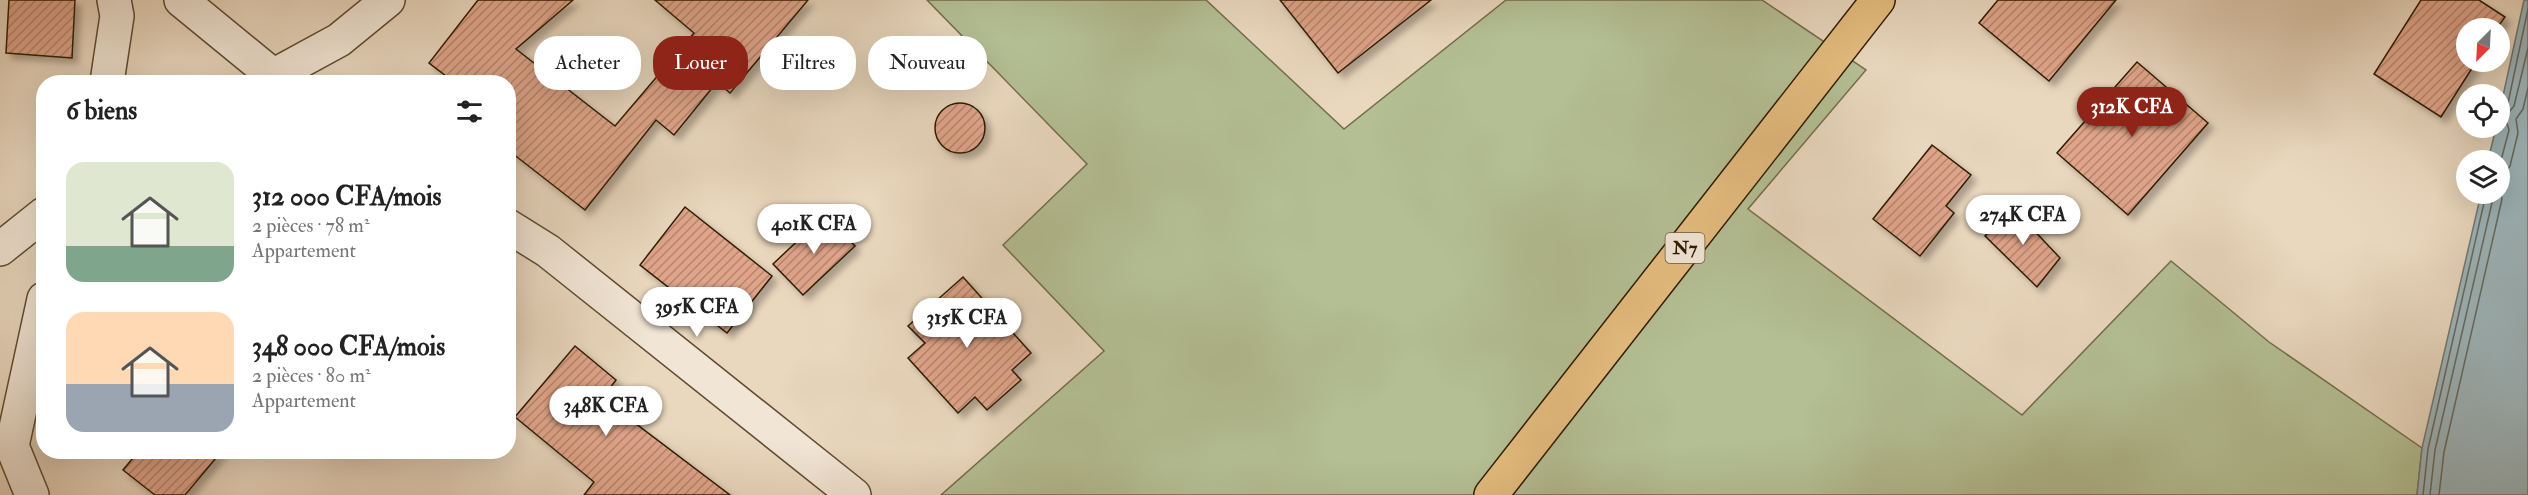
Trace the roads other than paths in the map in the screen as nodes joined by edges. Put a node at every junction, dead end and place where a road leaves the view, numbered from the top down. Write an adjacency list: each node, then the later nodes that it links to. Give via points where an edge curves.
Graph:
1 (114, 0): 5 (street, via 117,16)
2 (181, 0): 6 (street)
3 (388, 0): 7 (street, via 339,40)
4 (1878, 0): 14 (highway, N7)
5 (108, 75)
6 (265, 75)
7 (282, 75)
8 (36, 220): 10 (street)
9 (516, 231): 13 (street, via 548,251)
10 (0, 249)
11 (36, 336): 12 (street, via 12,446)
12 (32, 495)
13 (854, 495)
14 (1491, 495)

